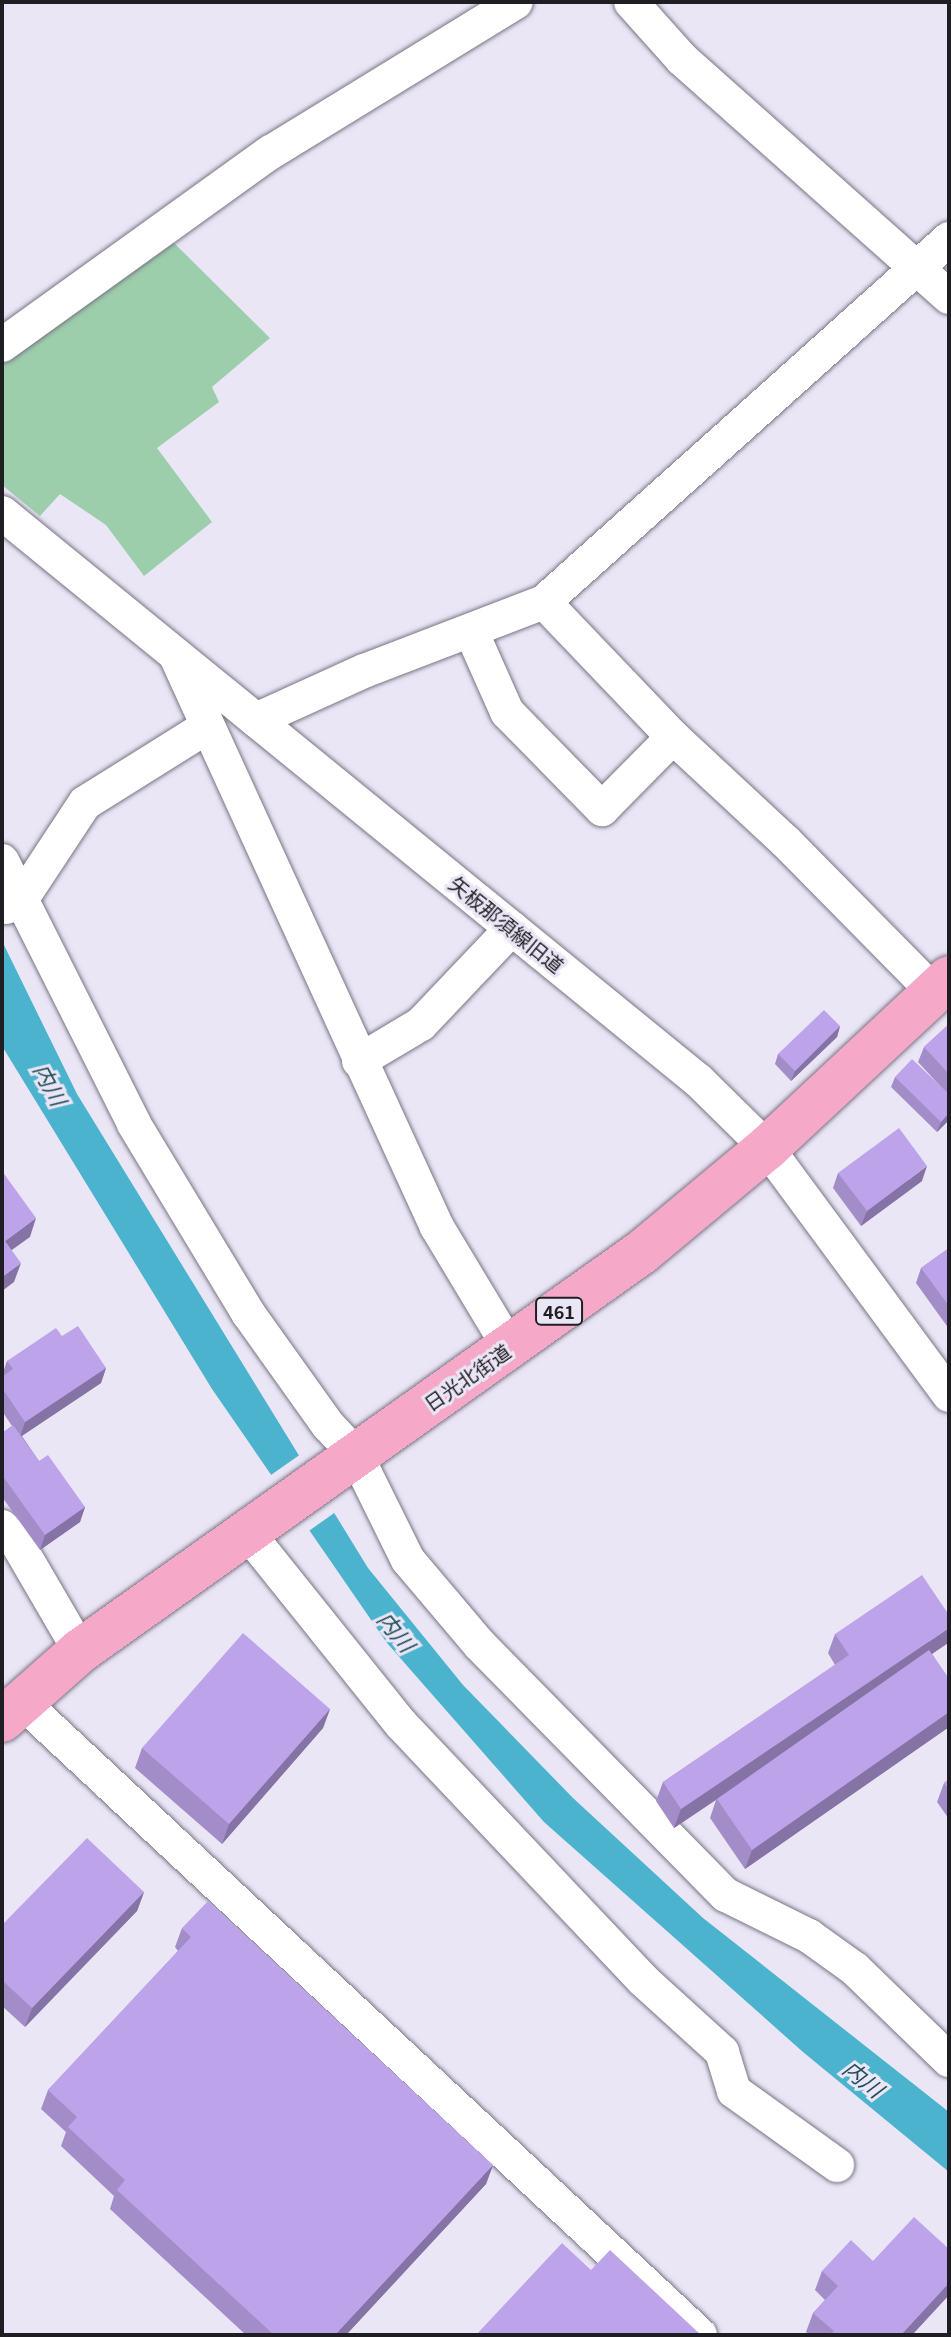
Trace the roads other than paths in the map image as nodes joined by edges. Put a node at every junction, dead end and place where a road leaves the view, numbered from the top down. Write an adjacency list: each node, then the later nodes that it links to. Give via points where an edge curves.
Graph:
1 (516, 2): 6 (street, via 271,152)
2 (631, 2): 4 (street, via 682,59)
3 (949, 239): 4 (street)
4 (918, 270): 5 (street); 8 (street)
5 (949, 297)
6 (2, 345)
7 (2, 513): 10 (street, 矢板那須線旧道)
8 (544, 602): 9 (street); 13 (street)
9 (471, 631): 11 (street); 13 (street, via 507,712 602,809)
10 (176, 655): 11 (street, 矢板那須線旧道); 12 (street)
11 (256, 720): 16 (street, 矢板那須線旧道)
12 (205, 728): 15 (street, via 85,803); 18 (street)
13 (673, 737): 17 (street)
14 (2, 861): 15 (street)
15 (12, 905): 22 (street, via 248,1313)
16 (512, 928): 18 (street, via 421,1024); 19 (street, 矢板那須線旧道, via 699,1081)
17 (942, 985): 19 (highway, 日光北街道 / 461)
18 (359, 1061): 20 (street, via 437,1227)
19 (767, 1148): 20 (highway, 日光北街道 / 461, via 642,1252); 21 (street, 矢板那須線旧道)
20 (509, 1347): 22 (highway, 日光北街道 / 461)
21 (949, 1395)
22 (350, 1459): 23 (highway, 日光北街道 / 461); 27 (street, via 408,1560 479,1644 662,1832 726,1895 809,1936 855,1969)
23 (258, 1524): 25 (highway, 日光北街道 / 461); 28 (street, via 401,1724 643,1980 722,2052 734,2091)
24 (2, 1527): 25 (street, via 16,1541)
25 (80, 1651): 26 (highway, 日光北街道 / 461)
26 (11, 1710): 29 (street)
27 (949, 2060)
28 (837, 2165)
29 (700, 2335)

